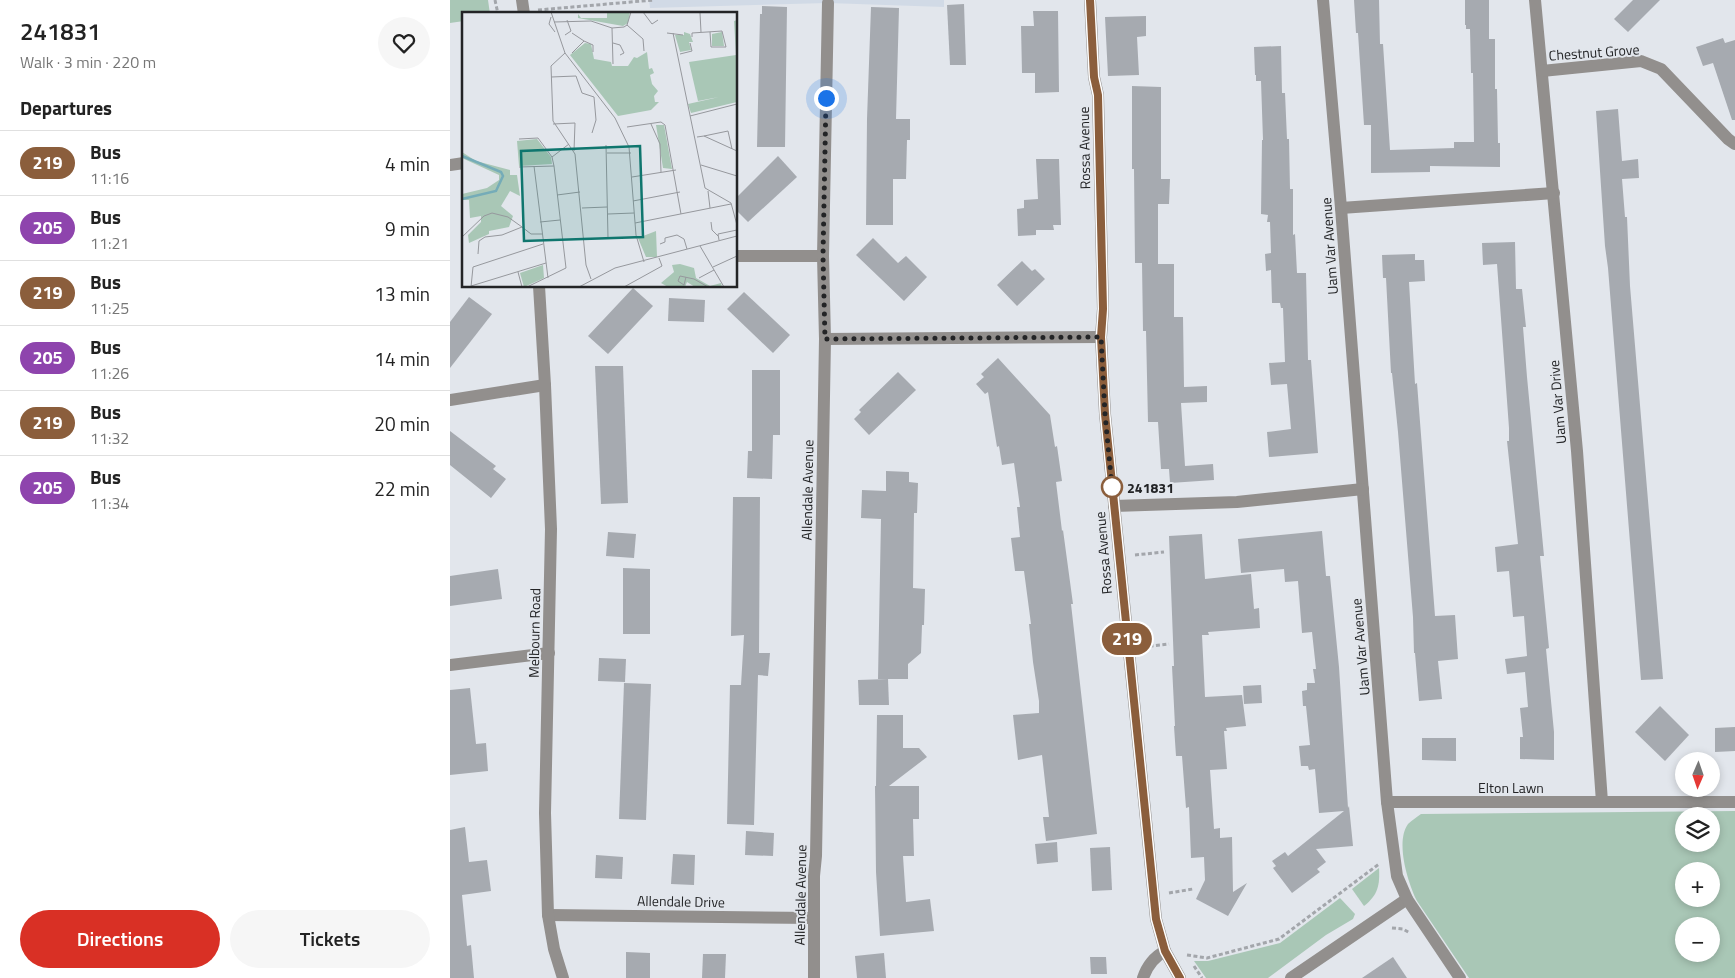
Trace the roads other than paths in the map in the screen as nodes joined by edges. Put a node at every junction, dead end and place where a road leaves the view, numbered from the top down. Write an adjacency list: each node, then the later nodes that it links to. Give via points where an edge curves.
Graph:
1 (1090, 0): 12 (street, Rossa Avenue, via 1098,95)
2 (1323, 0): 8 (street, Uam Var Avenue)
3 (1535, 0): 5 (street, Uam Var Drive)
4 (828, 3): 10 (street, Allendale Avenue)
5 (1542, 71): 6 (street, Chestnut Grove, via 1641,61 1661,69); 7 (street, Uam Var Drive)
6 (1735, 144)
7 (1554, 193): 8 (street); 21 (street, Uam Var Drive, via 1577,451)
8 (1341, 208): 16 (street, Uam Var Avenue)
9 (738, 256): 10 (street)
10 (823, 256): 13 (street, Allendale Avenue)
11 (539, 288): 14 (street, Melbourn Road)
12 (1101, 337): 13 (street); 17 (street, Rossa Avenue)
13 (825, 339): 25 (street, Allendale Avenue)
14 (545, 385): 15 (street); 18 (street, Melbourn Road, via 551,529)
15 (450, 400)
16 (1363, 489): 17 (street, via 1237,502); 20 (street, Uam Var Avenue)
17 (1114, 506): 26 (street, Rossa Avenue, via 1156,919)
18 (549, 653): 19 (street); 24 (street, Melbourn Road, via 545,813)
19 (450, 665)
20 (1387, 802): 21 (street, Elton Lawn); 23 (street, via 1397,876)
21 (1602, 802): 22 (street, Elton Lawn)
22 (1735, 802)
23 (1407, 899): 31 (street); 32 (street)
24 (548, 915): 25 (street, Allendale Drive); 27 (street, Melbourn Road)
25 (813, 918): 28 (street, Allendale Avenue)
26 (1165, 951): 29 (street, via 1151,962); 30 (street, Rossa Avenue)
27 (563, 978)
28 (814, 978)
29 (1143, 978)
30 (1180, 978)
31 (1291, 978)
32 (1460, 978)

